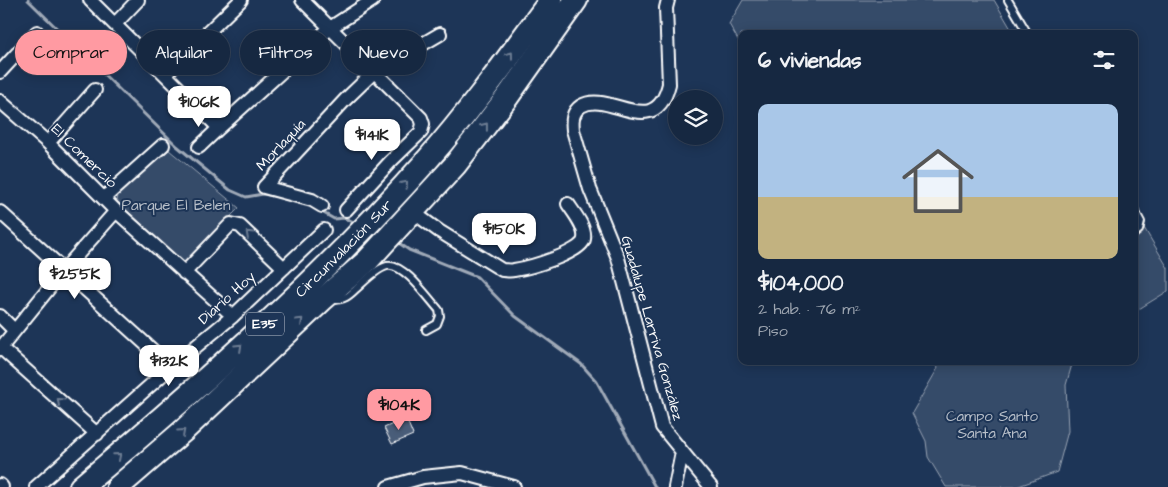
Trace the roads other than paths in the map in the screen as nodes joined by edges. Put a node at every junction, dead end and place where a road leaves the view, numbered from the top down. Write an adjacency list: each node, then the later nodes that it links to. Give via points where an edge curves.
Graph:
1 (90, 0): 10 (street)
2 (138, 0): 10 (street)
3 (241, 0): 12 (street)
4 (302, 0): 11 (street)
5 (373, 0): 11 (street)
6 (551, 0): 30 (highway, Circunvalación Sur / E35, one-way to 6)
7 (576, 0): 37 (highway, Circunvalación Sur / E35, one-way to 7, via 473,142)
8 (668, 0): 52 (street, Guadalupe Larriva González, via 669,84 659,104 637,112 593,102 579,107 572,120 590,189 618,258 662,427)
9 (1008, 0): 13 (lane)
10 (115, 24): 17 (street)
11 (330, 28): 15 (street); 25 (street)
12 (210, 30)
13 (1026, 30)
14 (440, 34): 16 (street, Morlaquía)
15 (341, 39)
16 (426, 42)
17 (137, 46)
18 (15, 56): 19 (street)
19 (0, 72)
20 (166, 75): 25 (street)
21 (372, 75): 33 (street, Morlaquía, via 264,187 312,200)
22 (376, 75): 26 (street, via 421,118)
23 (94, 90): 27 (street)
24 (0, 101): 27 (street, El Comercio)
25 (219, 128): 29 (street)
26 (421, 132): 30 (street); 34 (street)
27 (48, 142): 31 (street, El Comercio)
28 (163, 145): 31 (street)
29 (199, 148)
30 (436, 148): 54 (highway, Circunvalación Sur / E35, one-way to 30, via 158,422 321,272)
31 (104, 198): 35 (street, El Comercio)
32 (568, 204): 37 (street, via 579,220 584,242 576,250 513,271 502,270)
33 (322, 206)
34 (346, 210)
35 (116, 211): 42 (street); 43 (street, El Comercio)
36 (0, 212): 42 (street)
37 (413, 212): 44 (highway, Circunvalación Sur / E35, via 368,260)
38 (1138, 216): 40 (lane, via 1141,222)
39 (324, 230): 41 (street, Diario Hoy)
40 (1138, 231)
41 (284, 268): 43 (street, one-way to 43, via 240,226 231,224); 46 (street, Diario Hoy)
42 (63, 270): 47 (street); 50 (street)
43 (184, 273): 46 (street, El Comercio)
44 (322, 300): 48 (lane, via 347,298 382,268 396,266 439,310 437,324); 55 (highway, Circunvalación Sur / E35, one-way to 44, via 183,431)
45 (0, 316): 47 (street)
46 (233, 316): 50 (street, Diario Hoy)
47 (14, 330): 49 (street)
48 (426, 330)
49 (0, 349): 51 (street, one-way to 49)
50 (171, 367): 51 (street, Diario Hoy)
51 (97, 434): 53 (street, Diario Hoy)
52 (682, 452): 58 (street); 59 (street, Guadalupe Larriva González)
53 (36, 487)
54 (81, 487)
55 (118, 487)
56 (388, 487): 57 (street, via 423,477 462,473)
57 (514, 487)
58 (675, 487)
59 (711, 487)

